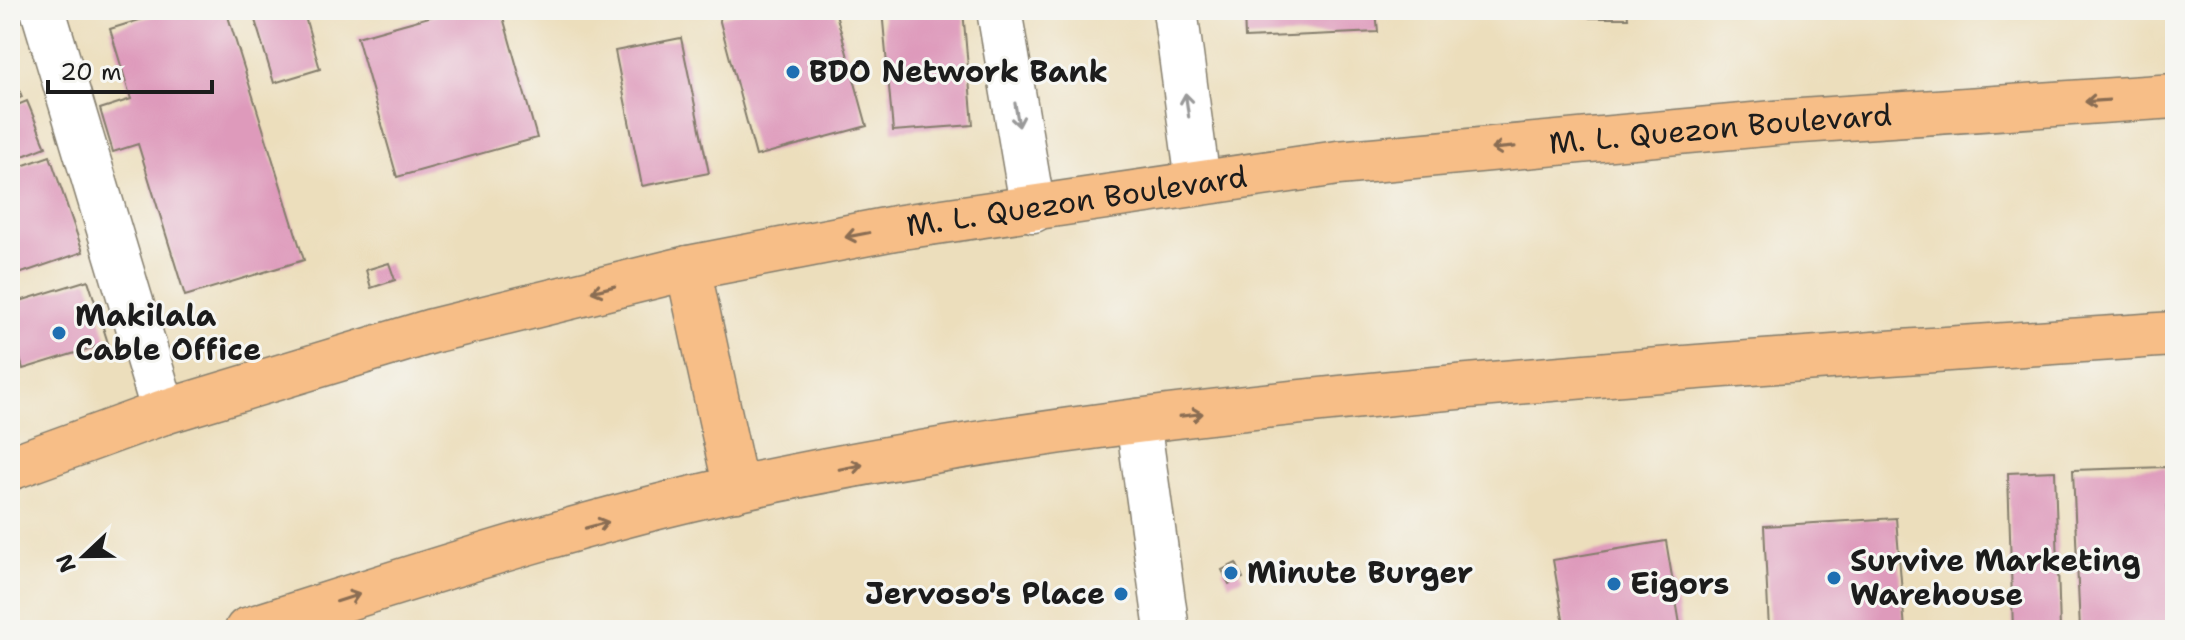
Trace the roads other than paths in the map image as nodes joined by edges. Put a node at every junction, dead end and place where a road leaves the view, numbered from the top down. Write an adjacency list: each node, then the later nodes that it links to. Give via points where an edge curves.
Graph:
1 (43, 10): 9 (street)
2 (999, 10): 6 (street, one-way to 6)
3 (1175, 10): 5 (street, one-way to 3)
4 (2175, 96): 5 (highway, M. L. Quezon Boulevard, one-way to 5, via 1786,122 1338,163)
5 (1198, 182): 6 (highway, M. L. Quezon Boulevard)
6 (1033, 210): 7 (highway, M. L. Quezon Boulevard, one-way to 7, via 895,228)
7 (688, 268): 9 (highway, M. L. Quezon Boulevard, one-way to 9, via 432,331); 12 (highway)
8 (2175, 334): 10 (highway, one-way to 8, via 1368,394 1806,357)
9 (164, 412): 11 (highway, M. L. Quezon Boulevard)
10 (1138, 421): 12 (highway, one-way to 10, via 934,450); 14 (street)
11 (10, 468)
12 (736, 489): 13 (highway, one-way to 12, via 488,553)
13 (247, 630)
14 (1167, 630)

